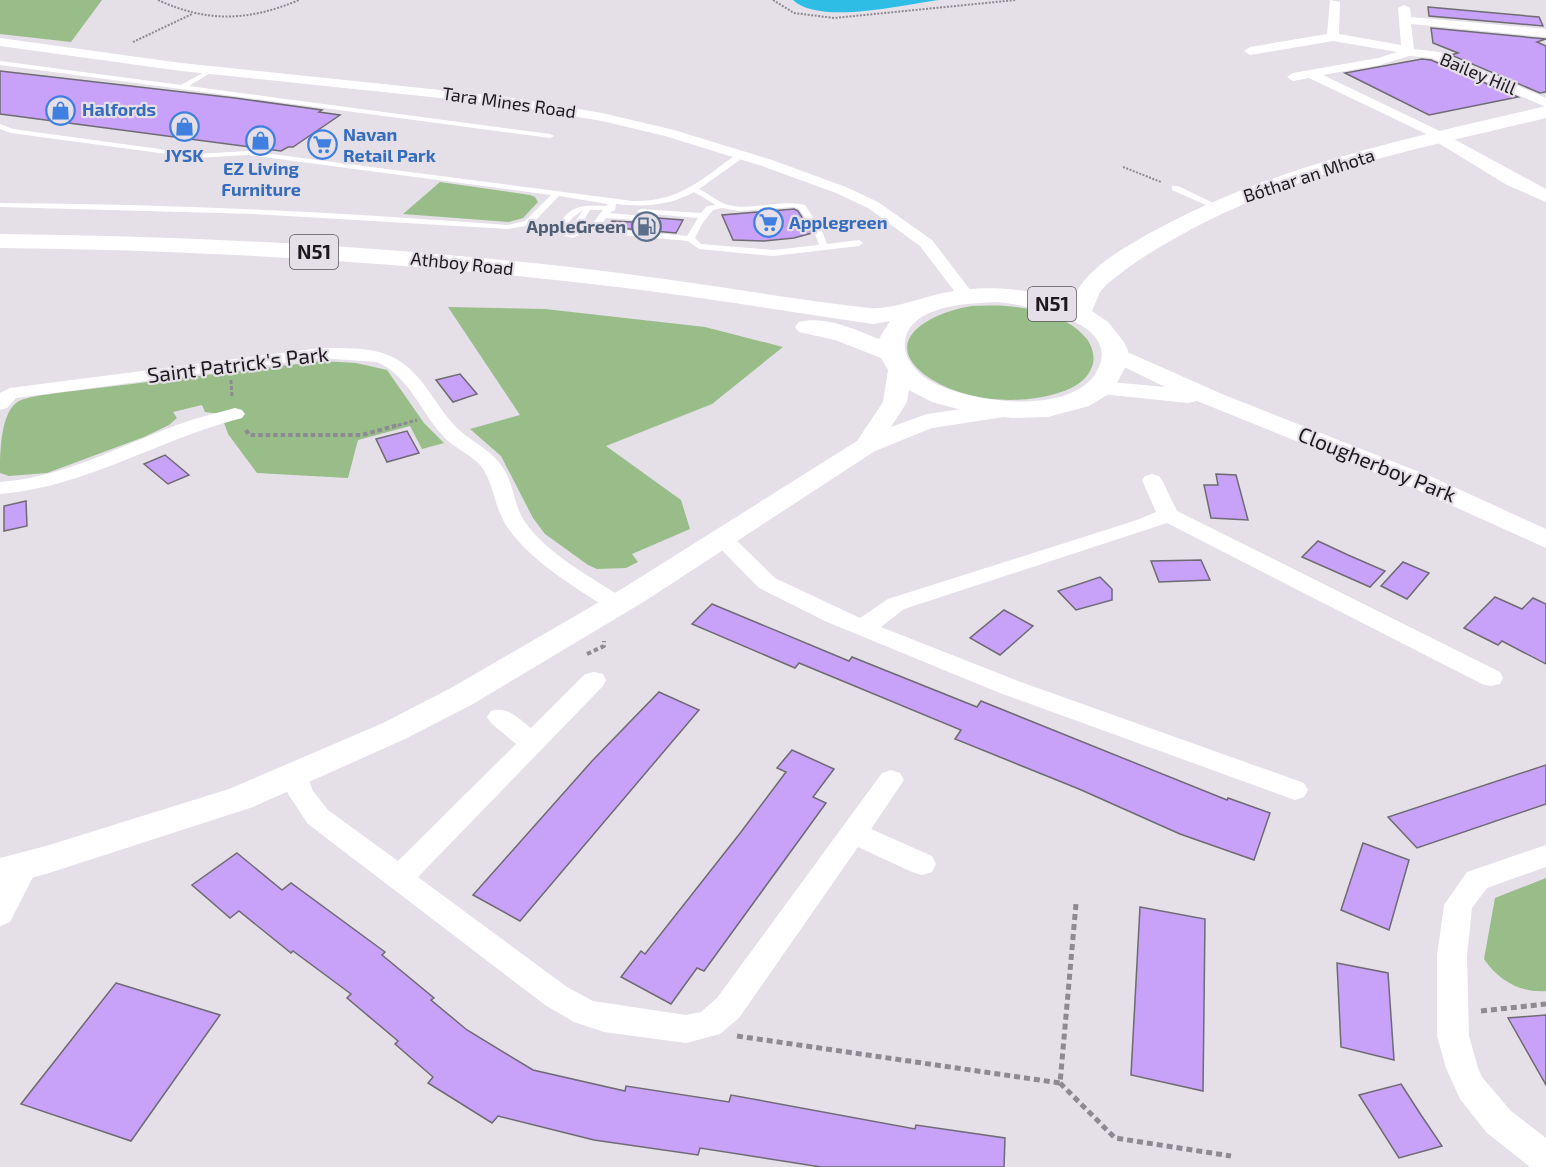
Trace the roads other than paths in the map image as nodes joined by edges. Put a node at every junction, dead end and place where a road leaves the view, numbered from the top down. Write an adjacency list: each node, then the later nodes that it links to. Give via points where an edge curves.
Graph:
1 (1334, 2): 3 (street)
2 (1544, 33): 6 (street, Bailey Hill, via 1404,14)
3 (1333, 37): 5 (street, Bailey Hill); 6 (street, Bailey Hill)
4 (0, 42): 8 (street, Tara Mines Road)
5 (1250, 51)
6 (1408, 51): 9 (street, Bailey Hill, via 1398,57); 12 (street, Bailey Hill, via 1444,59)
7 (0, 63): 11 (lane)
8 (210, 71): 11 (lane); 17 (street, Tara Mines Road, via 539,106 620,121)
9 (1311, 74): 10 (street, Bailey Hill); 16 (street)
10 (1293, 77)
11 (183, 87): 15 (lane)
12 (1546, 103)
13 (1546, 112): 16 (main road, Bóthar an Mhota / N51)
14 (0, 126): 20 (lane, via 11,131 196,156 248,153)
15 (550, 136)
16 (1441, 137): 21 (street); 25 (main road, Bóthar an Mhota / N51, via 1312,173)
17 (741, 155): 18 (lane); 36 (street, Tara Mines Road, via 841,190 892,217 926,243)
18 (692, 188): 23 (lane); 26 (lane, via 656,204)
19 (1175, 188): 25 (lane)
20 (557, 193): 22 (lane, via 528,223 508,227 202,208); 26 (lane)
21 (1546, 196)
22 (0, 205)
23 (722, 206): 27 (lane, via 710,208); 32 (lane, via 802,207)
24 (592, 207): 26 (lane); 28 (lane, via 575,228); 28 (lane, via 575,210 560,233 572,235)
25 (1218, 207): 35 (main road, Bóthar an Mhota / N51, via 1162,234)
26 (606, 211): 27 (lane); 27 (lane); 28 (lane)
27 (696, 227): 28 (lane); 32 (lane, via 699,246 773,253)
28 (592, 230)
29 (850, 236): 31 (lane)
30 (0, 241): 38 (main road, Athboy Road / N51, via 125,242 413,259 626,281 873,316)
31 (859, 243): 32 (lane); 33 (lane)
32 (824, 248)
33 (869, 251)
34 (0, 257): 41 (main road, Athboy Road / N51, via 239,264 470,282 841,333)
35 (1091, 286): 37 (main road, Bóthar an Mhota / N51); 39 (main road, Bóthar an Mhota / N51)
36 (967, 296): 37 (main road, N51); 38 (main road, N51)
37 (1025, 298): 39 (main road, N51)
38 (921, 308): 41 (main road, N51, via 903,320 891,336)
39 (1078, 315): 40 (main road, N51, via 1095,324)
40 (1116, 354): 42 (main road, via 1113,374); 43 (street)
41 (896, 361): 45 (main road, N51, via 931,393 954,402); 47 (street, via 895,402)
42 (1100, 388): 43 (street); 45 (main road, N51, via 1077,401 1052,407)
43 (1205, 397): 52 (street, Clougherboy Park, via 1481,507)
44 (0, 404): 53 (street, Saint Patrick's Park, via 10,394 31,390 320,353 385,358 399,366 454,436 494,469 517,525)
45 (1004, 410): 47 (street, via 927,421)
46 (235, 414): 49 (street, via 200,423 74,474 25,488)
47 (866, 446): 51 (street)
48 (1152, 480): 50 (street)
49 (0, 488)
50 (1168, 515): 54 (street, via 896,604); 55 (street)
51 (722, 539): 53 (street); 54 (street, via 766,582)
52 (1546, 540)
53 (609, 610): 59 (street, via 462,696)
54 (863, 628): 61 (street, via 1009,687)
55 (1491, 678)
56 (594, 680): 58 (street)
57 (500, 717): 58 (street)
58 (532, 743): 66 (street)
59 (295, 775): 65 (street, via 241,798); 66 (street, via 312,812)
60 (891, 780): 62 (street)
61 (1295, 790)
62 (853, 833): 64 (street); 66 (street, via 728,1008 709,1024 686,1029 585,1012 556,996)
63 (1546, 856): 68 (street, via 1478,880 1458,905 1452,956 1453,1036 1471,1088 1499,1122)
64 (922, 864)
65 (12, 869): 67 (street)
66 (400, 878)
67 (0, 914)
68 (1546, 1159)

